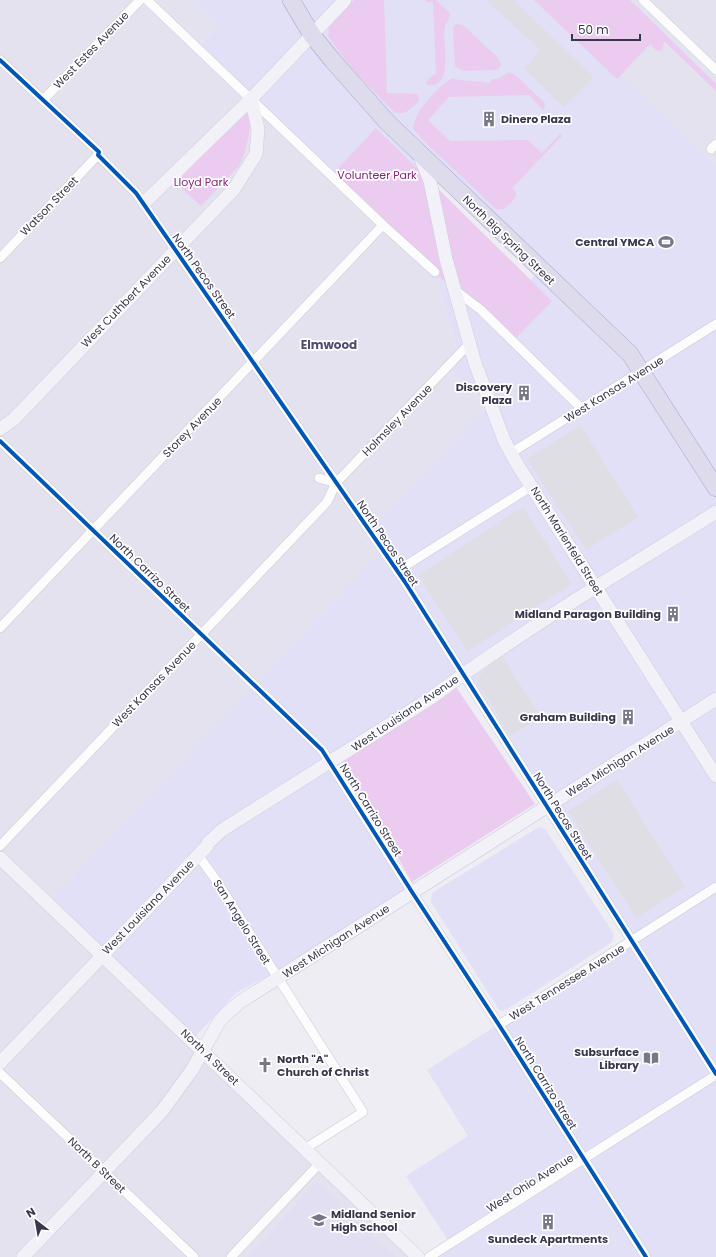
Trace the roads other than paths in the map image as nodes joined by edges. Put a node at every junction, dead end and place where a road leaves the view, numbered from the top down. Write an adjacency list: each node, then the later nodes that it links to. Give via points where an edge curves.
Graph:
1 (140, 0): 10 (street, West Estes Avenue)
2 (147, 0): 9 (street)
3 (291, 0): 6 (highway, North Big Spring Street)
4 (345, 0): 6 (street)
5 (643, 0): 8 (street)
6 (312, 34): 9 (street); 11 (highway, North Big Spring Street, via 346,77)
7 (1, 62): 10 (street, North Pecos Street)
8 (716, 70)
9 (251, 99): 13 (street); 14 (street); 15 (street, West Cuthbert Avenue, via 258,129 256,154 234,188)
10 (43, 100): 12 (street, North Pecos Street, via 99,152)
11 (418, 153): 18 (street, North Marienfeld Street, via 430,181); 22 (highway, North Big Spring Street, via 630,354)
12 (98, 155): 13 (street, North Pecos Street); 16 (street, Watson Street)
13 (144, 203): 15 (street, North Pecos Street)
14 (383, 225): 17 (street); 21 (street, Storey Avenue)
15 (175, 250): 21 (street, North Pecos Street); 24 (street, West Cuthbert Avenue, via 14,419)
16 (0, 258)
17 (435, 272)
18 (454, 289): 20 (street, North Marienfeld Street); 23 (street, via 481,310)
19 (716, 324): 22 (street, West Kansas Avenue)
20 (469, 344): 26 (street, North Marienfeld Street); 28 (street, Holmsley Avenue)
21 (253, 363): 28 (street, North Pecos Street); 32 (street, Storey Avenue)
22 (640, 372): 23 (street, West Kansas Avenue); 30 (highway, North Big Spring Street)
23 (582, 409): 26 (street, West Kansas Avenue)
24 (0, 429)
25 (0, 441): 32 (street, North Carrizo Street)
26 (511, 454): 29 (street, North Marienfeld Street)
27 (319, 478): 28 (street)
28 (336, 483): 33 (street, North Pecos Street); 36 (street, West Kansas Avenue, via 327,502)
29 (532, 486): 33 (street); 34 (street, North Marienfeld Street)
30 (716, 488)
31 (716, 512): 34 (street, West Louisiana Avenue)
32 (93, 530): 35 (street, Storey Avenue); 36 (street, North Carrizo Street)
33 (397, 572): 37 (street, North Pecos Street)
34 (596, 587): 37 (street, West Louisiana Avenue); 39 (street, North Marienfeld Street)
35 (0, 628)
36 (201, 634): 40 (street, North Carrizo Street, via 322,750); 43 (street, West Kansas Avenue)
37 (462, 675): 40 (street, West Louisiana Avenue, via 431,698); 42 (street, North Pecos Street)
38 (716, 700): 39 (street, West Michigan Avenue)
39 (682, 722): 41 (street, North Marienfeld Street); 42 (street, West Michigan Avenue)
40 (330, 762): 44 (street, West Louisiana Avenue, via 222,830); 47 (street, North Carrizo Street)
41 (716, 776)
42 (547, 807): 47 (street, West Michigan Avenue); 48 (street, North Pecos Street)
43 (0, 846)
44 (198, 855): 49 (street, West Louisiana Avenue); 50 (street, San Angelo Street)
45 (0, 858): 49 (street, North A Street)
46 (716, 888): 48 (street, West Tennessee Avenue)
47 (412, 892): 50 (street, West Michigan Avenue); 51 (street, North Carrizo Street)
48 (632, 941): 51 (street, West Tennessee Avenue); 55 (street, North Pecos Street)
49 (103, 954): 52 (street, North A Street); 53 (street, West Louisiana Avenue)
50 (277, 979): 52 (street, West Michigan Avenue, via 224,1015); 56 (street, San Angelo Street, via 363,1112)
51 (499, 1025): 57 (street, North Carrizo Street)
52 (203, 1051): 56 (street, North A Street); 59 (street, West Michigan Avenue, via 162,1111)
53 (0, 1063)
54 (0, 1073): 59 (street, North B Street)
55 (716, 1074): 57 (street, West Ohio Avenue)
56 (306, 1148): 58 (street, North A Street)
57 (584, 1160): 64 (street, West Ohio Avenue); 65 (street, North Carrizo Street)
58 (320, 1163): 62 (street); 63 (street, North A Street)
59 (104, 1172): 60 (street, West Michigan Avenue); 61 (street, North B Street)
60 (23, 1257)
61 (194, 1257)
62 (231, 1257)
63 (418, 1257)
64 (429, 1257)
65 (646, 1257)

